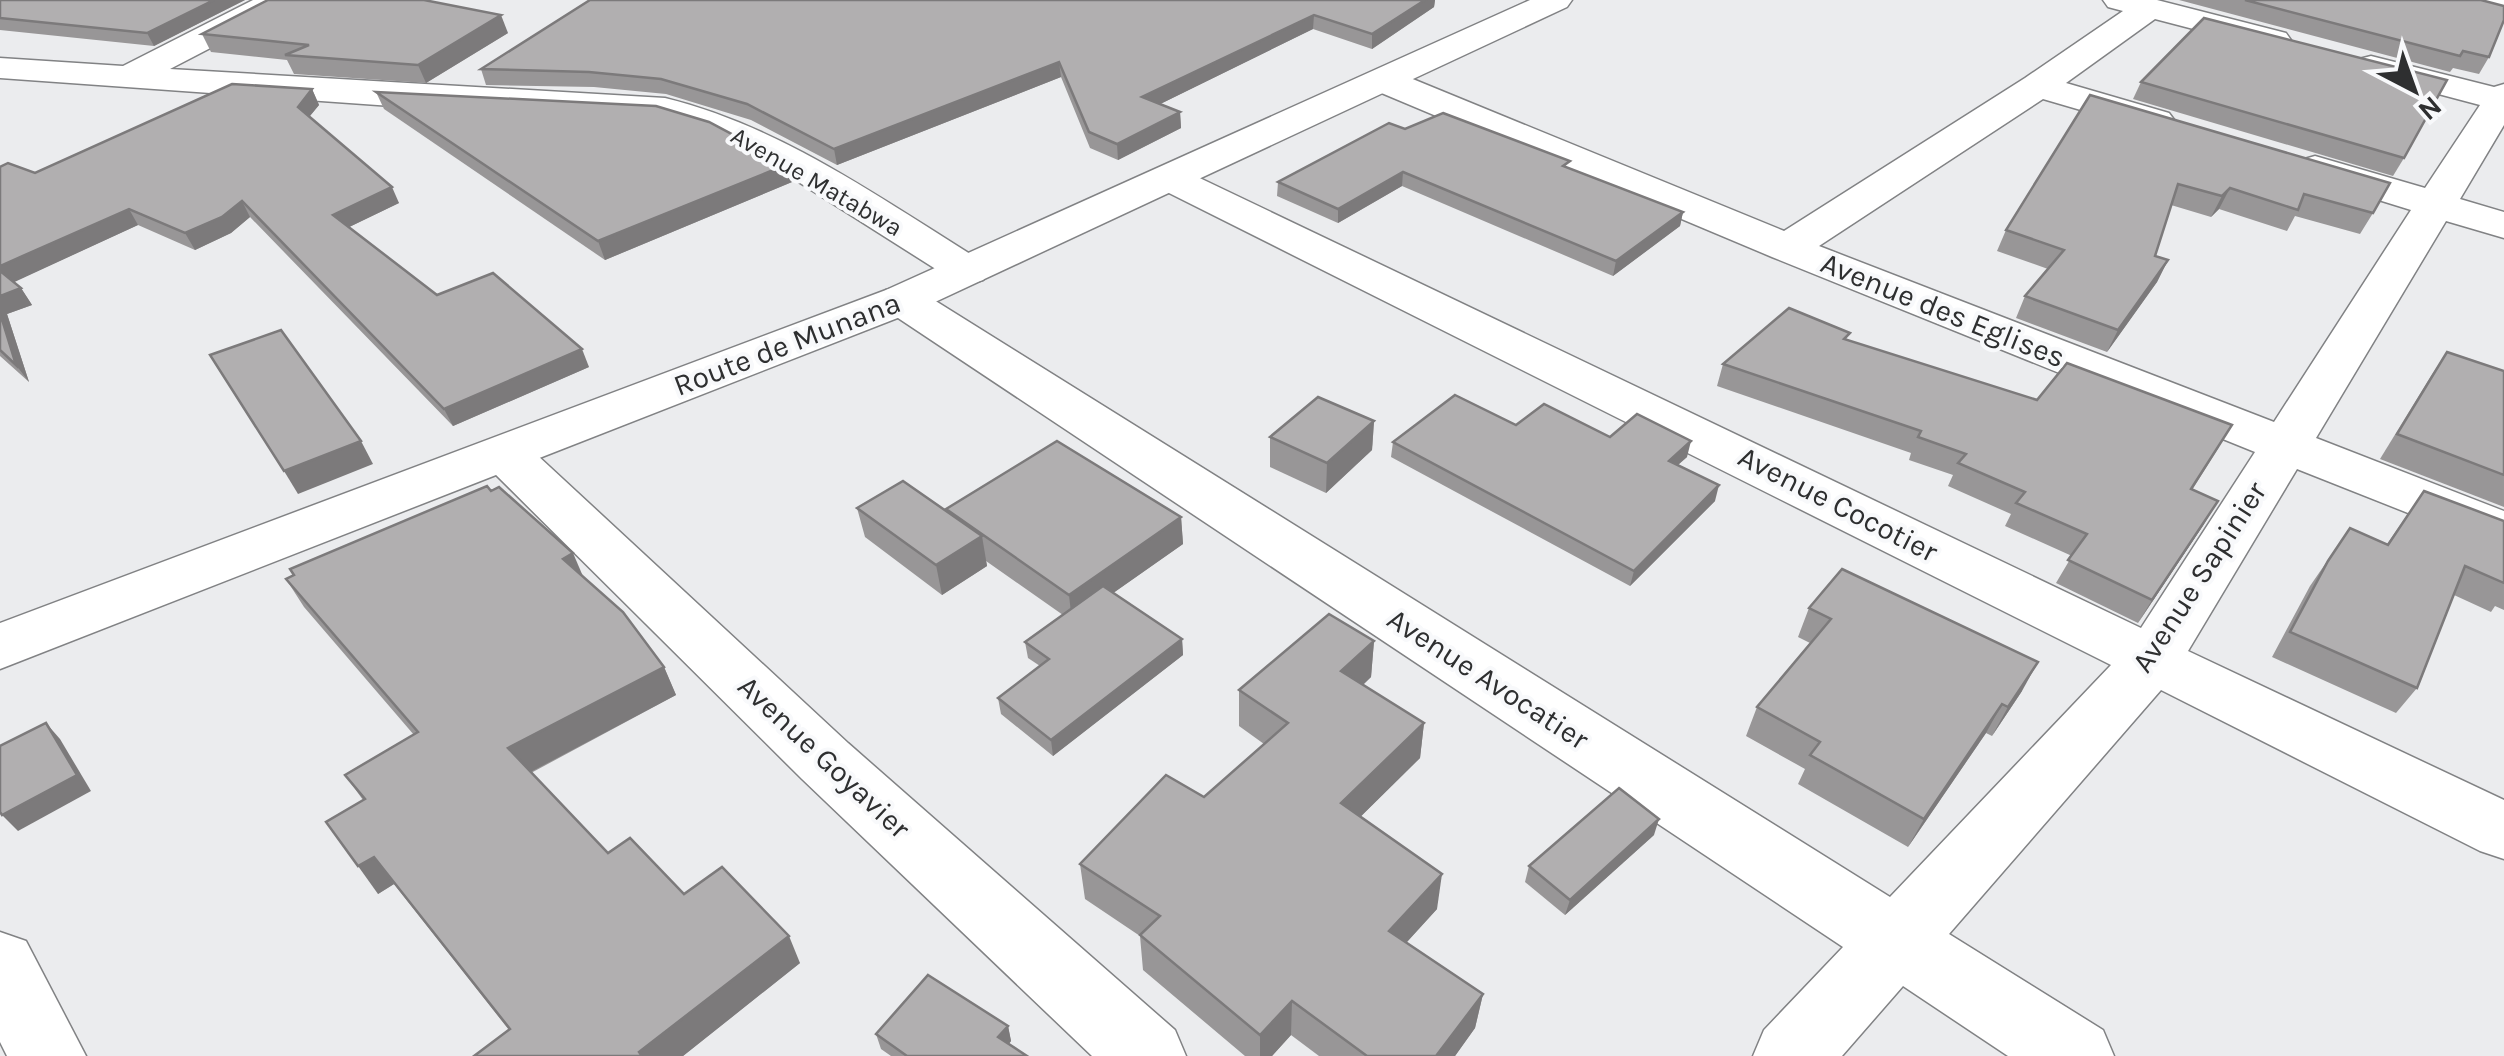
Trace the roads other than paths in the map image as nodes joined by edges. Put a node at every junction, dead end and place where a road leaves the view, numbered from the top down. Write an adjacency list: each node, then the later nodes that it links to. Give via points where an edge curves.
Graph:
1 (278, 0): 10 (street)
2 (1556, 0): 11 (street, Route de Munana)
3 (2488, 0): 5 (street)
4 (2134, 4): 6 (street); 12 (street)
5 (2504, 4)
6 (2298, 46)
7 (2335, 56): 14 (street)
8 (490, 66): 13 (street)
9 (0, 68): 10 (street, Avenue Matabwa)
10 (128, 76): 13 (street, Avenue Matabwa)
11 (1385, 82): 17 (street, Route de Munana); 20 (street, Avenue des Eglises)
12 (2038, 86): 15 (street); 20 (street)
13 (434, 98): 21 (street, Avenue Matabwa, via 665,109 728,128 782,154)
14 (2504, 99): 18 (street, Avenue Sapinier)
15 (2190, 132)
16 (2285, 160): 18 (street)
17 (1171, 179): 21 (street, Route de Munana); 27 (street, Avenue Cocotier)
18 (2438, 204): 19 (street); 23 (street, Avenue Sapinier)
19 (2504, 225)
20 (1787, 248): 23 (street, Avenue des Eglises)
21 (968, 271): 22 (street, Route de Munana)
22 (902, 300): 24 (street, Route de Munana); 29 (street, Avenue Avocatier)
23 (2285, 444): 25 (street, Avenue des Eglises); 27 (street, Avenue Sapinier)
24 (505, 454): 26 (street, Route de Munana); 32 (street, Avenue Goyavier)
25 (2504, 532)
26 (0, 647)
27 (2151, 660): 28 (street, Avenue Cocotier); 29 (street, Avenue Sapinier)
28 (2504, 831)
29 (1895, 942): 33 (street, Avenue Sapinier); 34 (street, Avenue Avocatier)
30 (0, 966): 31 (street)
31 (47, 1056)
32 (1147, 1056)
33 (1792, 1056)
34 (2075, 1056)

